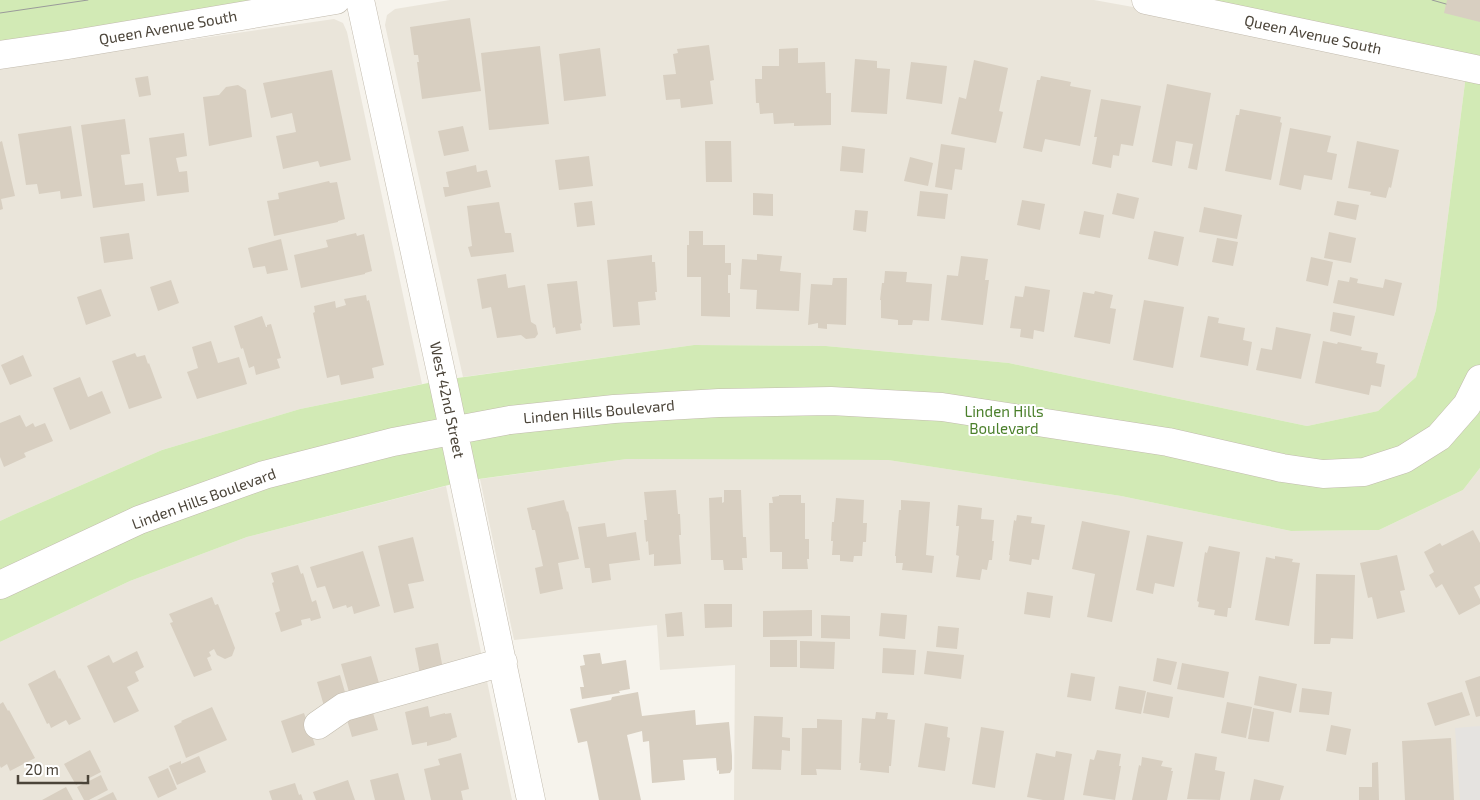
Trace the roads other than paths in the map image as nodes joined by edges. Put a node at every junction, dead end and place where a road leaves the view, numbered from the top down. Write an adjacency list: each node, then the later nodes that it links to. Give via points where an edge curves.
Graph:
1 (336, 0): 4 (street, Queen Avenue South)
2 (360, 0): 7 (street, West 42nd Street)
3 (1146, 0): 5 (street, Queen Avenue South)
4 (0, 55)
5 (1480, 70)
6 (1480, 379): 7 (street, Linden Hills Boulevard, via 1467,405 1439,437 1404,459 1364,472 1323,474 1282,468 1168,442 952,408 831,401 614,408)
7 (452, 430): 8 (street, Linden Hills Boulevard, via 264,476 139,520); 9 (street, West 42nd Street)
8 (0, 585)
9 (503, 662): 10 (street, via 344,706); 11 (street, West 42nd Street)
10 (318, 725)
11 (531, 800)

